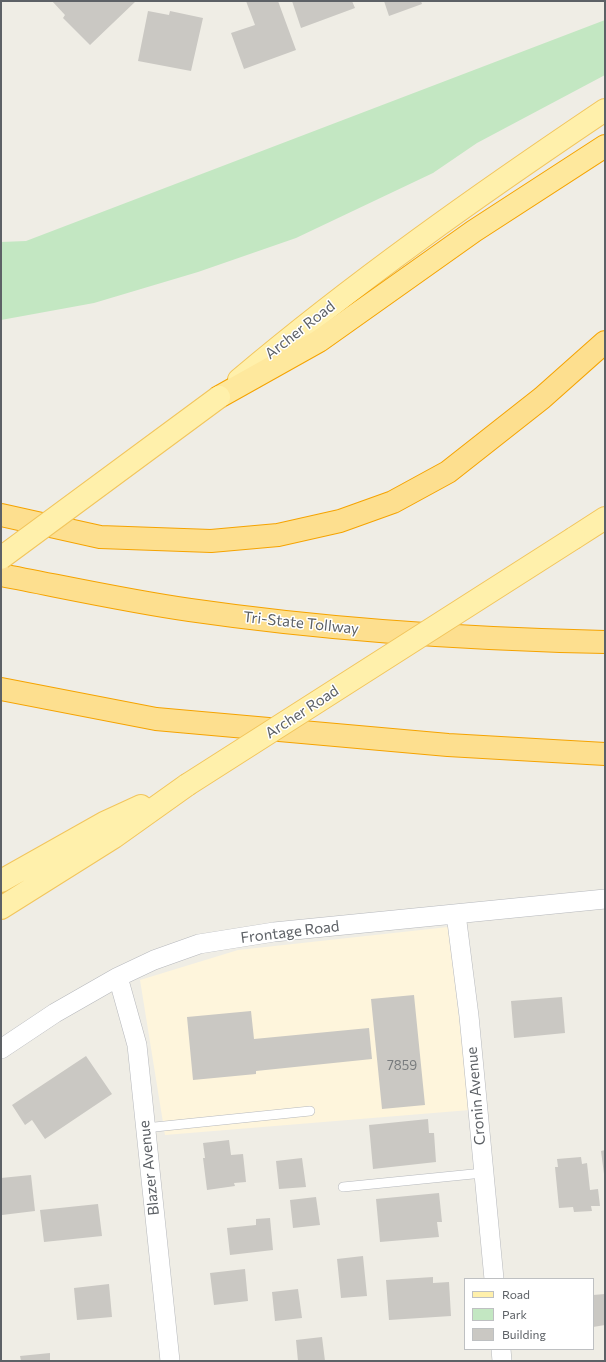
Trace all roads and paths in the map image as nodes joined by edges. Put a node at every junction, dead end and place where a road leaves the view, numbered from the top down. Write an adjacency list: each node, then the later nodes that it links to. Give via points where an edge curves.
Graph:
1 (605, 110): 4 (main road, Archer Road, via 521,167 300,328)
2 (605, 146): 4 (highway, via 474,231 319,341)
3 (605, 342): 5 (highway, via 542,398 448,472 394,502 340,521 278,535 204,541 100,537)
4 (219, 397): 7 (main road, Archer Road, bridge)
5 (1, 515)
6 (605, 518): 12 (main road, Archer Road, bridge, via 187,785)
7 (1, 558)
8 (1, 575): 9 (highway, Tri-State Tollway, via 190,610 327,626 503,640)
9 (605, 642)
10 (1, 689): 11 (highway, via 156,719 448,745)
11 (605, 754)
12 (109, 830): 13 (main road); 15 (main road)
13 (1, 881)
14 (605, 899): 16 (street, Frontage Road)
15 (1, 908)
16 (456, 914): 17 (street, Frontage Road, via 274,932 198,944); 21 (street, Cronin Avenue, via 469,1016)
17 (118, 977): 18 (street, Frontage Road, via 55,1013); 20 (street, Blazer Avenue, via 137,1045)
18 (1, 1049)
19 (310, 1112): 20 (lane)
20 (145, 1128): 25 (street, Blazer Avenue)
21 (483, 1173): 22 (lane); 23 (street, Cronin Avenue)
22 (343, 1187)
23 (494, 1278)
24 (500, 1350): 26 (street)
25 (170, 1361)
26 (502, 1361)

